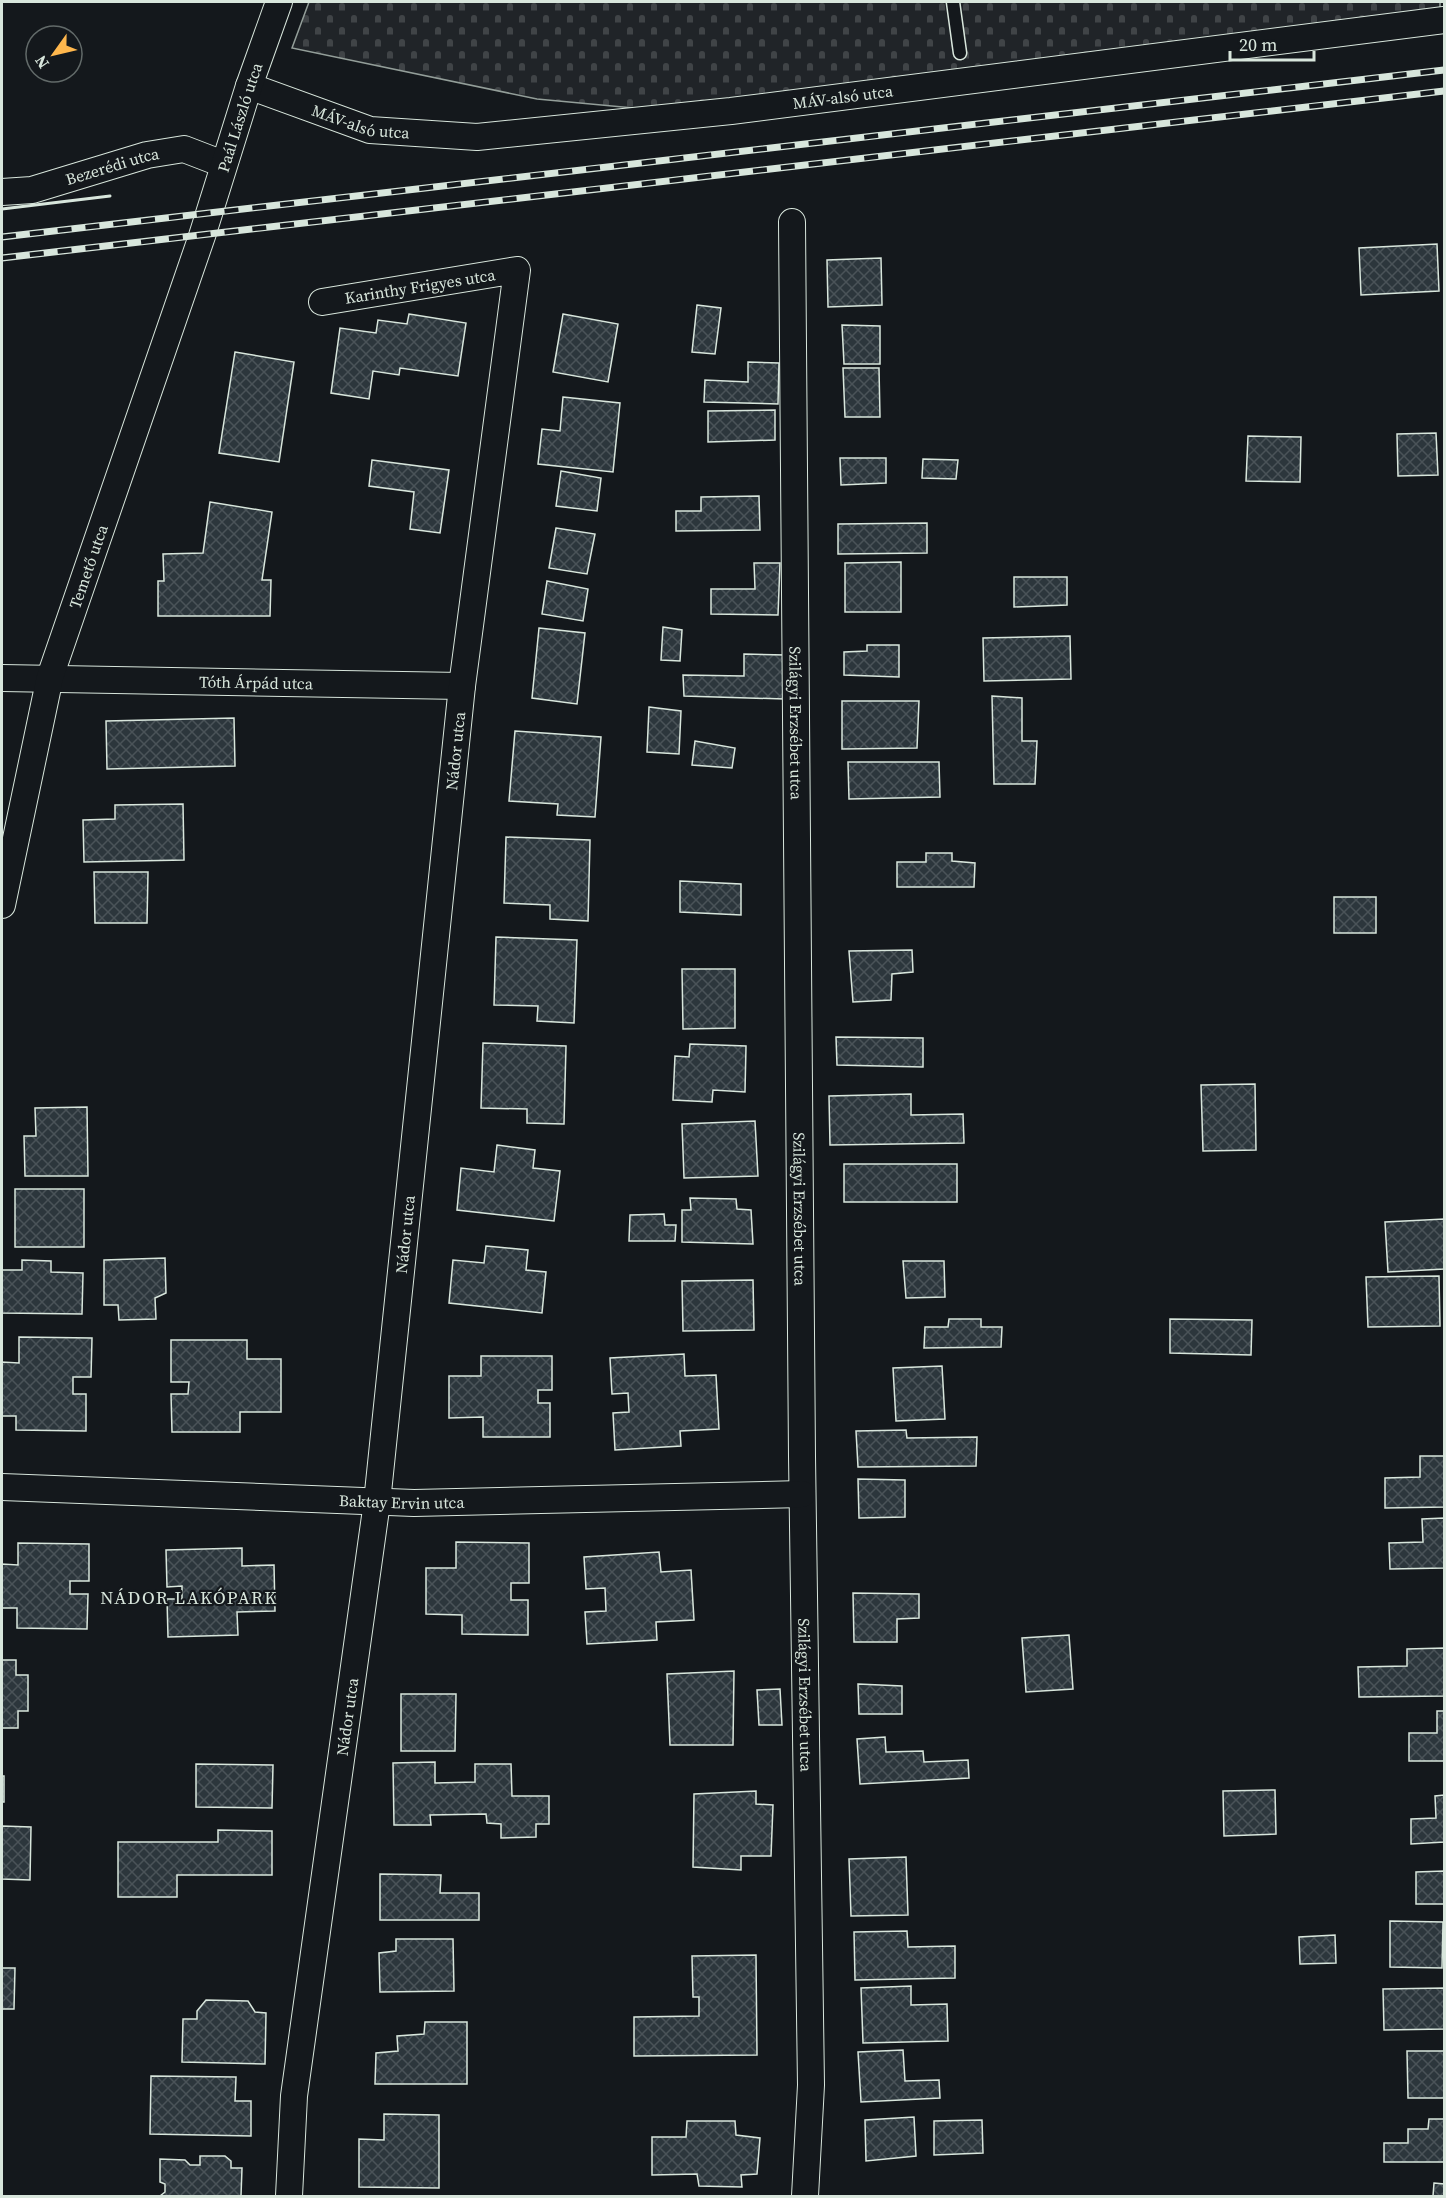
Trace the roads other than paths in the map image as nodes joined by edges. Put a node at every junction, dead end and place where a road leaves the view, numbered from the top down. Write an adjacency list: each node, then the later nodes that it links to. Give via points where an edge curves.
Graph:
1 (279, 2): 5 (street, Paál László utca)
2 (953, 2): 4 (lane)
3 (1444, 20): 5 (street, MÁV-alsó utca, via 731,111 477,137 370,130)
4 (960, 53)
5 (249, 86): 6 (street, Paál László utca)
6 (223, 164): 7 (street, Bezerédi utca, via 184,149 147,155 32,190); 9 (street, Paál László utca)
7 (2, 192)
8 (792, 222): 17 (street, Szilágyi Erzsébet utca)
9 (202, 236): 12 (street, Temető utca)
10 (517, 270): 11 (street, Karinthy Frigyes utca); 14 (street, Nádor utca)
11 (322, 302)
12 (50, 677): 13 (street, Tóth Árpád utca); 14 (street, Tóth Árpád utca); 15 (street, Temető utca)
13 (2, 678)
14 (462, 686): 18 (street, Nádor utca)
15 (2, 905)
16 (2, 1486): 18 (street, Baktay Ervin utca)
17 (802, 1494): 18 (street, Baktay Ervin utca); 20 (street, Szilágyi Erzsébet utca, via 811,2085)
18 (377, 1502): 19 (street, Nádor utca, via 294,2096)
19 (289, 2196)
20 (805, 2196)

